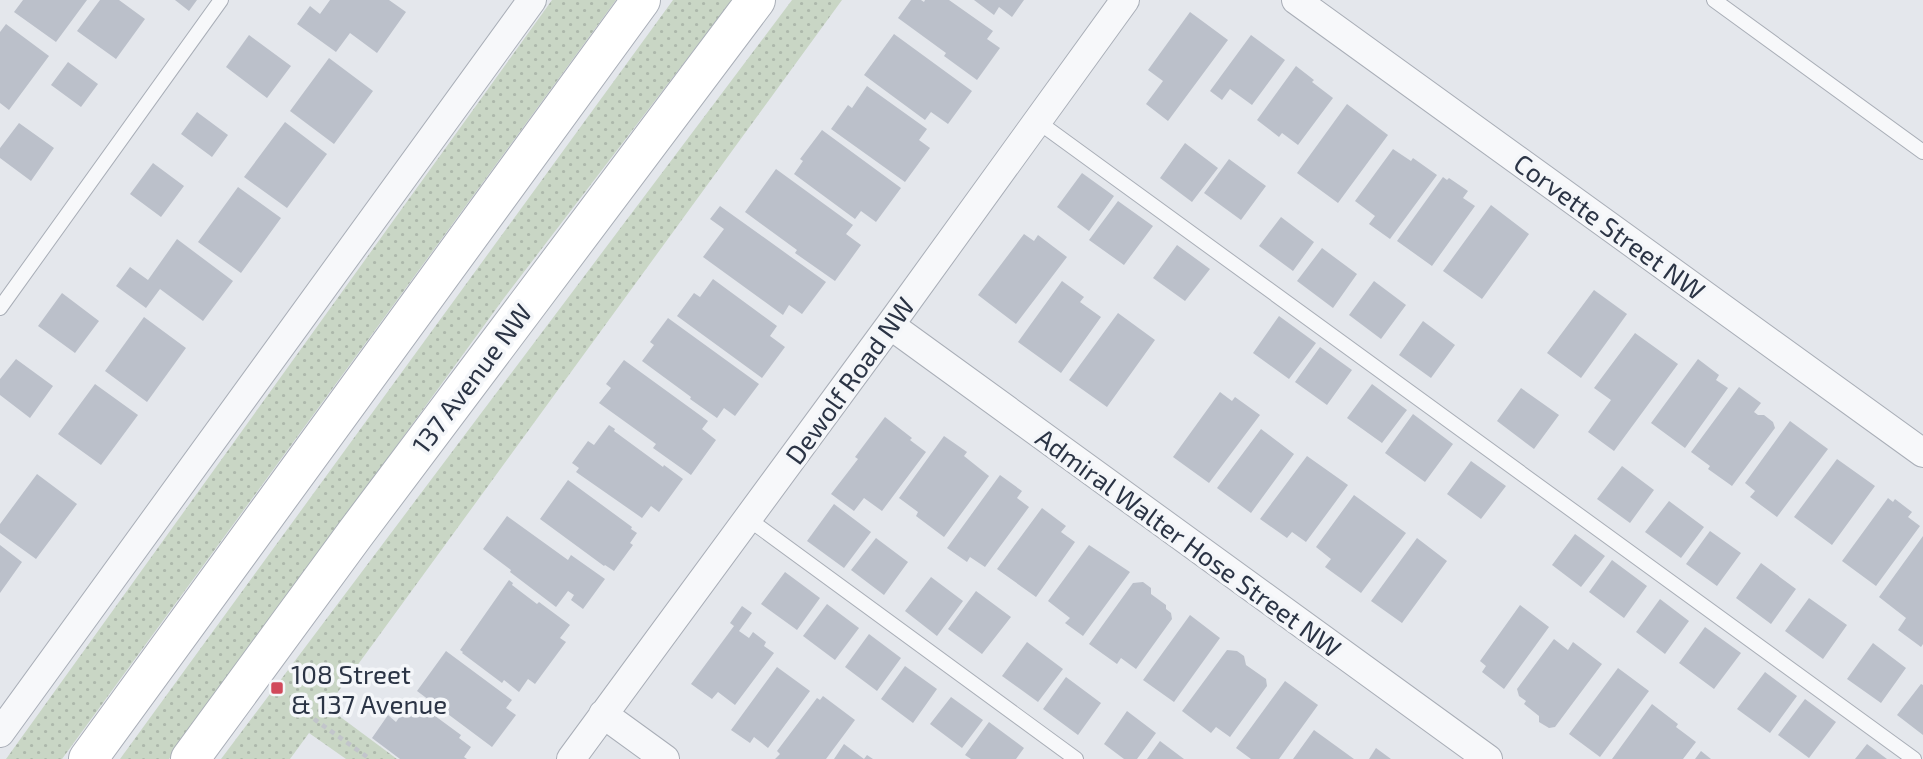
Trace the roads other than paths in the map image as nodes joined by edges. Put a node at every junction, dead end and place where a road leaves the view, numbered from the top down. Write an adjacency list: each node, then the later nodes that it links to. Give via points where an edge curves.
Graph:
1 (221, 0): 10 (lane)
2 (531, 0): 15 (street)
3 (641, 0): 16 (main road)
4 (756, 0): 17 (main road, 137 Avenue NW)
5 (1125, 0): 8 (street, Dewolf Road NW)
6 (1296, 0): 12 (street, Corvette Street NW)
7 (1714, 0): 9 (lane)
8 (1037, 121): 11 (street, Dewolf Road NW); 22 (lane)
9 (1923, 152)
10 (0, 308)
11 (890, 325): 13 (street, Dewolf Road NW); 21 (street, Admiral Walter Hose Street NW)
12 (1923, 453)
13 (747, 518): 14 (street, Dewolf Road NW); 20 (lane)
14 (603, 715): 18 (street, Dewolf Road NW); 19 (street)
15 (0, 733)
16 (88, 759)
17 (190, 759)
18 (571, 759)
19 (665, 759)
20 (1076, 759)
21 (1488, 759)
22 (1914, 759)

